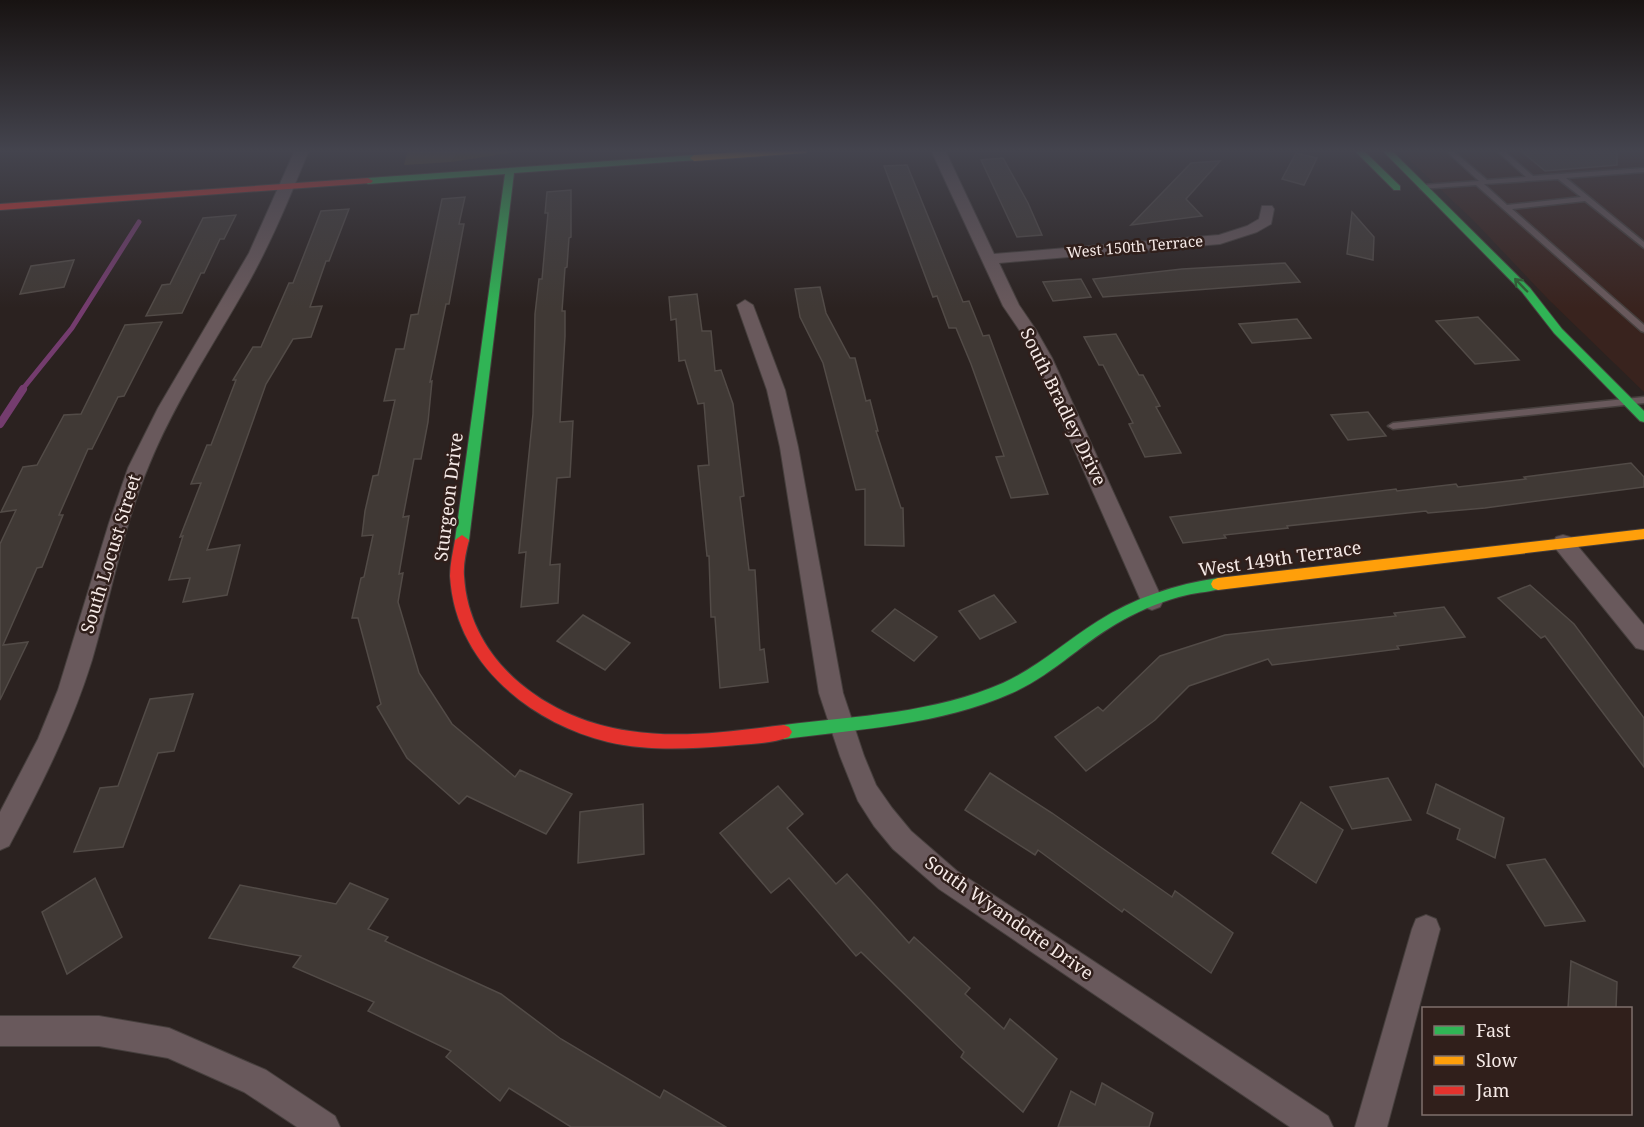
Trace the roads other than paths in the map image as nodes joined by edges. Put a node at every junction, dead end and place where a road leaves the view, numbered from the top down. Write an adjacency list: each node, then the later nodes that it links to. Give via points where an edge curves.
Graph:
1 (60, 203): 9 (street)
2 (280, 203): 27 (street, South Locust Street, via 243,279 161,416 138,468 116,529 70,690 31,780)
3 (506, 203): 26 (street, Sturgeon Drive, via 458,565 464,617 475,642 492,667 534,704 583,727 621,737 693,741)
4 (962, 203): 13 (street, South Bradley Drive)
5 (1439, 203): 17 (street, one-way to 5, via 1526,290)
6 (1502, 203): 10 (lane)
7 (1557, 203): 10 (lane)
8 (1590, 203): 12 (lane)
9 (0, 207)
10 (1507, 207): 16 (lane)
11 (1267, 209): 13 (street, West 150th Terrace, via 1266,221 1220,239)
12 (1644, 246)
13 (988, 259): 24 (street, South Bradley Drive, via 1043,358)
14 (745, 304): 26 (street, South Wyandotte Drive, via 776,390 831,693)
15 (1519, 304): 17 (street)
16 (1644, 329)
17 (1557, 331): 19 (street)
18 (1644, 400): 19 (lane)
19 (1627, 402): 20 (street); 21 (lane)
20 (1644, 418)
21 (1393, 426)
22 (1644, 534): 23 (street, West 149th Terrace)
23 (1563, 543): 24 (street, West 149th Terrace, via 1253,578 1208,585); 25 (street)
24 (1152, 601): 26 (street, West 149th Terrace, via 1117,616 1043,669 1009,688 929,713)
25 (1644, 641)
26 (842, 725): 31 (street, South Wyandotte Drive, via 867,793 883,817 902,840 948,880)
27 (0, 837)
28 (1426, 929): 32 (street)
29 (0, 1031): 30 (street, via 99,1031 169,1043 255,1081)
30 (324, 1127)
31 (1317, 1127)
32 (1371, 1127)

